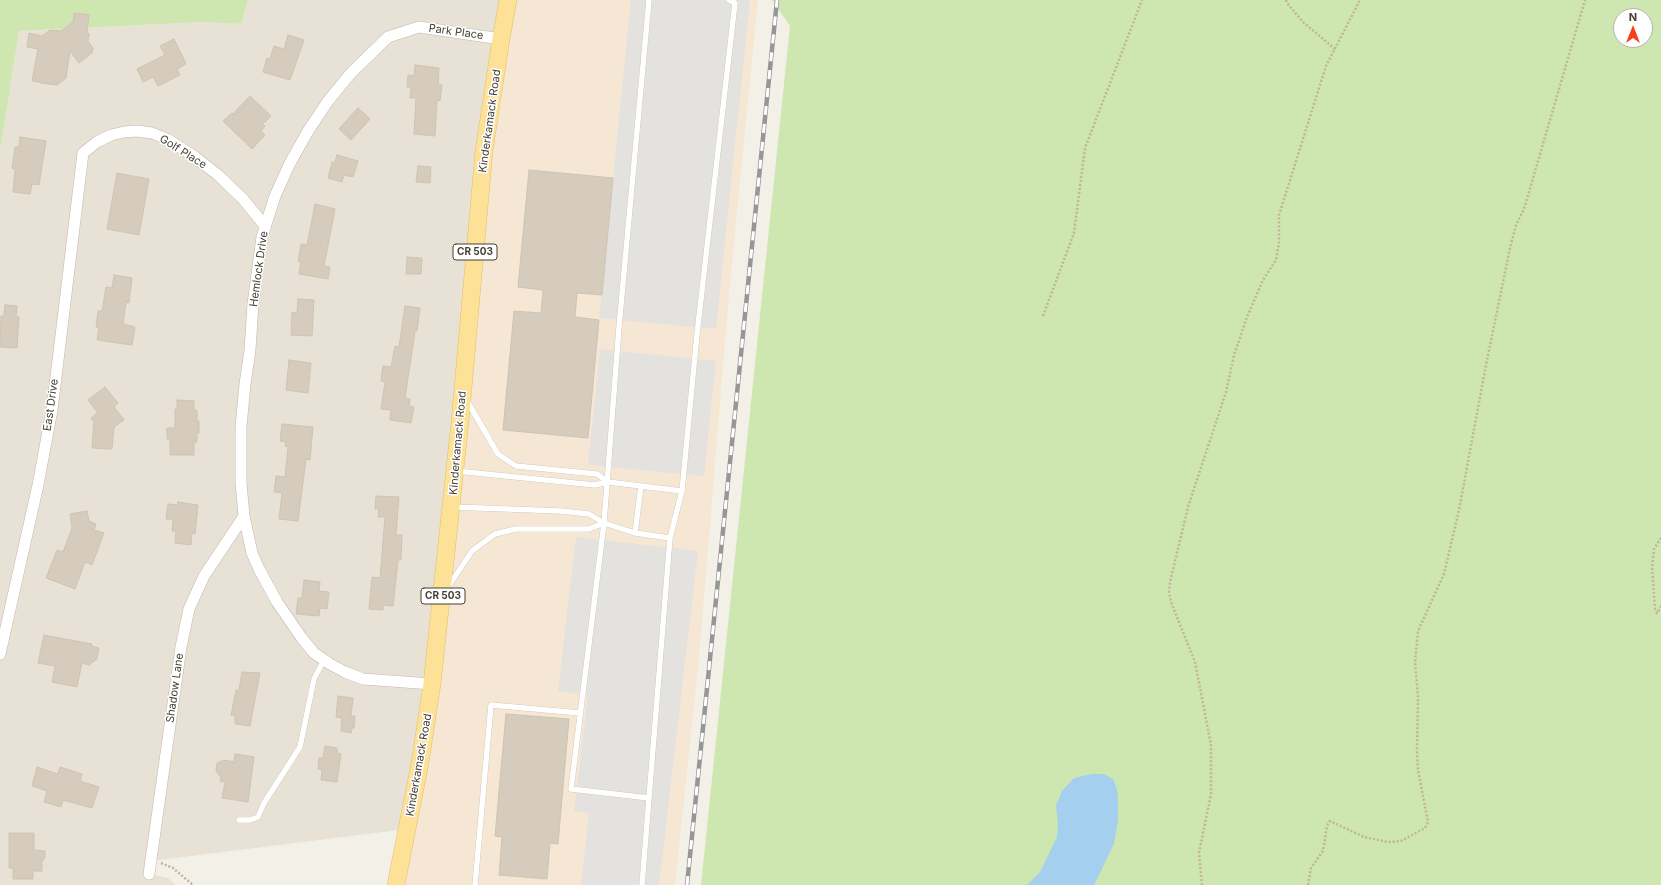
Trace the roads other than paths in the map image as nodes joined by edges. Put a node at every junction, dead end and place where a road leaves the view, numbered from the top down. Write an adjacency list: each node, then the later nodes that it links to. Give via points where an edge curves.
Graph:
1 (508, 0): 5 (main road, Kinderkamack Road / CR 503)
2 (649, 0): 10 (lane, via 619,326)
3 (729, 0): 12 (lane, via 735,3)
4 (388, 36): 5 (street, Park Place, via 420,27); 7 (street, Hemlock Drive, via 351,73 308,131 290,163)
5 (501, 39): 8 (main road, Kinderkamack Road / CR 503, via 484,151)
6 (83, 153): 7 (street, Golf Place, via 97,142 124,132 137,131 162,137 218,175 243,199); 19 (street, East Drive, via 52,410 38,486)
7 (265, 226): 14 (street, Hemlock Drive, via 244,384 241,483)
8 (463, 394): 9 (main road, Kinderkamack Road / CR 503); 10 (lane, via 498,454 516,466 597,474)
9 (456, 471): 10 (lane, via 595,486); 13 (main road, Kinderkamack Road / CR 503)
10 (608, 482): 11 (lane); 15 (lane)
11 (641, 486): 12 (lane); 16 (lane)
12 (682, 491): 17 (lane)
13 (452, 507): 15 (lane, via 582,513); 18 (main road, Kinderkamack Road / CR 503)
14 (244, 516): 20 (street, Hemlock Drive, via 252,553 277,602 300,637); 25 (street, Shadow Lane, via 204,576 189,609 181,646)
15 (604, 523): 16 (lane); 18 (lane, via 589,529 516,529 495,534 472,551); 22 (lane)
16 (635, 533): 17 (lane)
17 (670, 538): 23 (lane)
18 (443, 594): 21 (main road, Kinderkamack Road / CR 503)
19 (0, 654)
20 (324, 660): 21 (street, Hemlock Drive, via 344,672 363,679); 24 (lane, via 314,679 300,747 258,816 250,820)
21 (432, 684): 26 (main road, Kinderkamack Road / CR 503, via 420,763)
22 (580, 713): 23 (lane, via 571,789); 27 (lane, via 491,705)
23 (649, 798): 28 (lane)
24 (239, 820)
25 (149, 874)
26 (396, 885)
27 (475, 885)
28 (642, 885)

